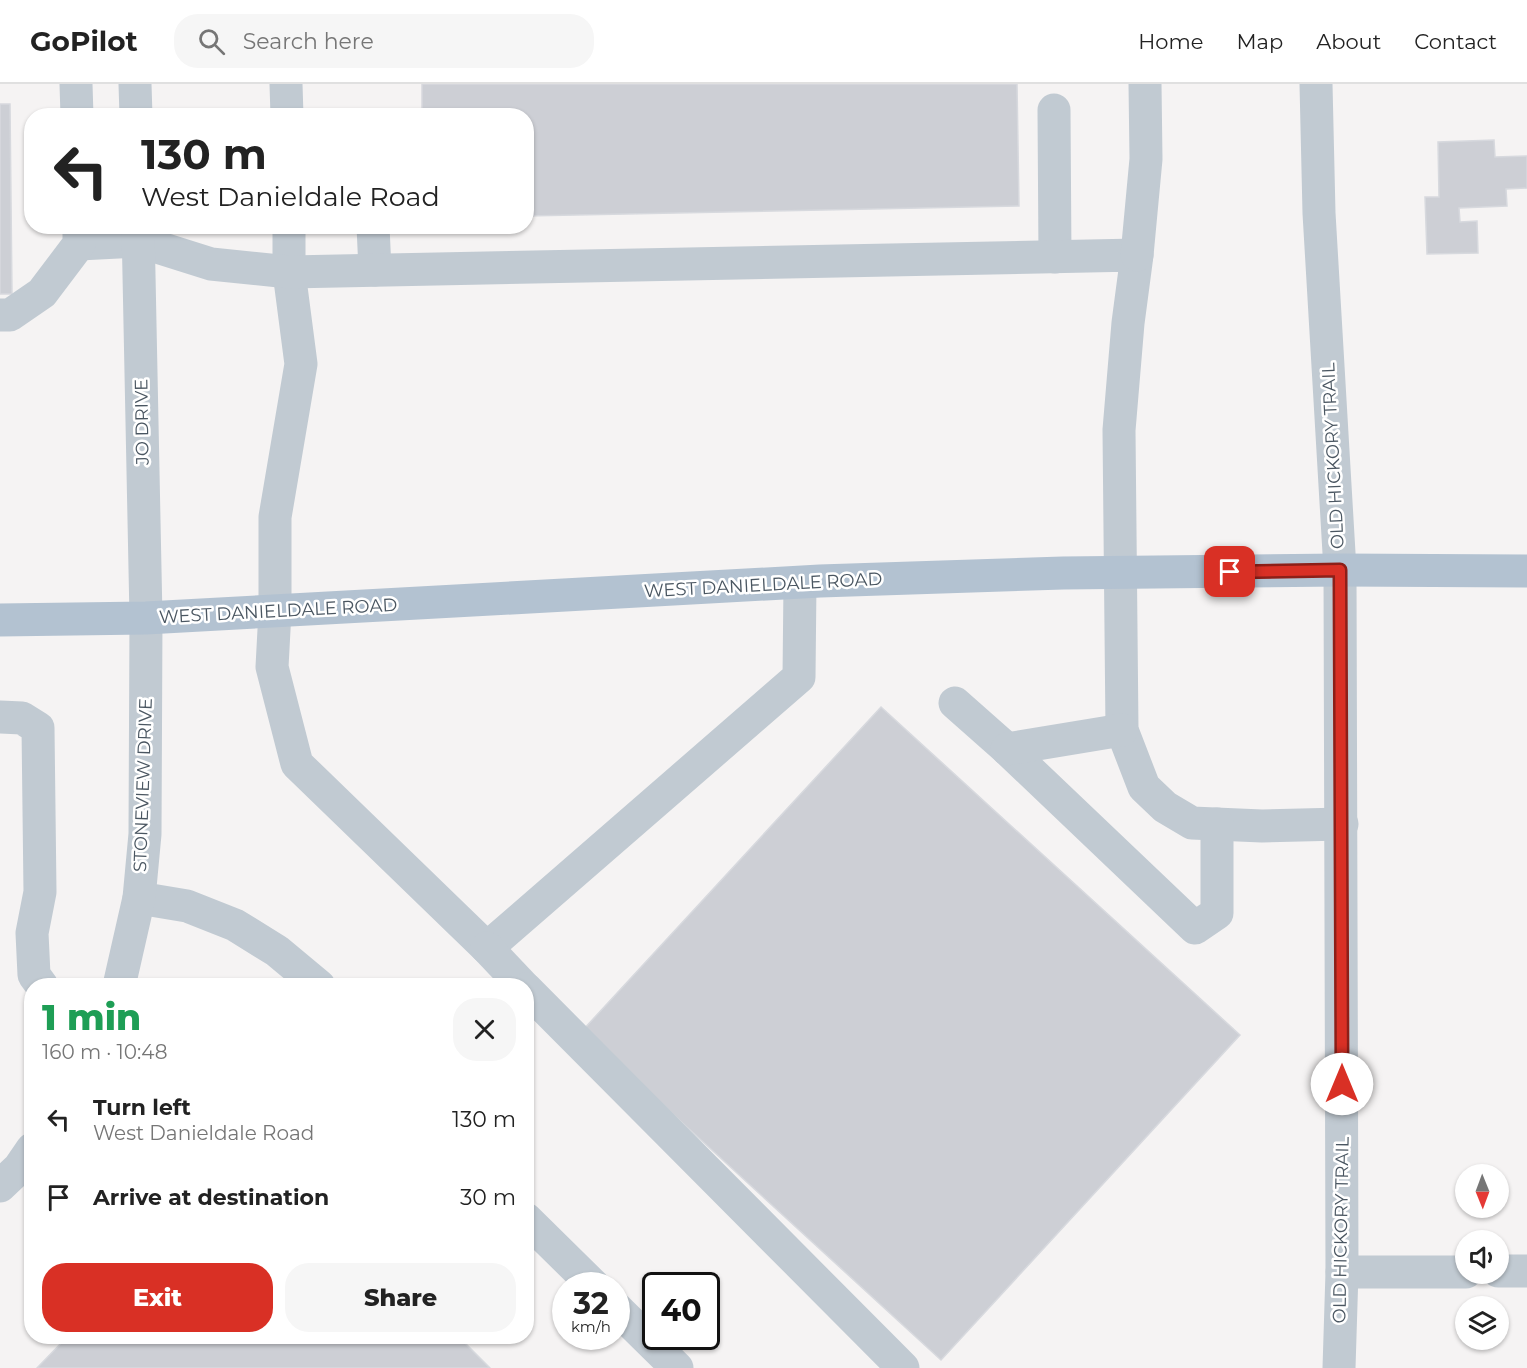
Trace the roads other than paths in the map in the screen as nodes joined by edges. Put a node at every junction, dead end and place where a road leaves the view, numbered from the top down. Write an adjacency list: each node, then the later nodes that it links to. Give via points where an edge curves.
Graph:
1 (76, 84): 6 (street)
2 (135, 84): 7 (street)
3 (286, 84): 8 (street)
4 (1145, 84): 16 (street, via 1146,159)
5 (1316, 84): 21 (street, OLD HICKORY TRAIL, via 1319,213)
6 (77, 108)
7 (136, 108)
8 (287, 108)
9 (1054, 110): 17 (street)
10 (108, 234): 15 (street)
11 (138, 234): 26 (street, JO DRIVE)
12 (140, 234): 19 (street, via 211,264)
13 (289, 234): 19 (street)
14 (373, 234): 18 (street)
15 (79, 235): 20 (street, via 42,293 10,315)
16 (1137, 255): 17 (street); 23 (street, via 1119,430)
17 (1055, 257): 18 (street)
18 (375, 270): 19 (street)
19 (290, 272): 25 (street, via 301,364 275,517)
20 (0, 315)
21 (1340, 570): 22 (main road, WEST DANIELDALE ROAD); 23 (main road, WEST DANIELDALE ROAD); 33 (street, OLD HICKORY TRAIL)
22 (1527, 571)
23 (1121, 573): 24 (main road, WEST DANIELDALE ROAD); 30 (street)
24 (800, 583): 25 (main road, WEST DANIELDALE ROAD); 35 (street, via 799,677)
25 (275, 611): 26 (main road, WEST DANIELDALE ROAD); 35 (street, via 272,667 297,764)
26 (146, 618): 27 (main road, WEST DANIELDALE ROAD); 34 (street, STONEVIEW DRIVE, via 145,834)
27 (0, 620)
28 (955, 703): 31 (street)
29 (0, 717): 36 (street, via 22,718 38,728 40,892 32,933)
30 (1122, 730): 31 (street); 32 (street, via 1144,788 1192,823)
31 (1007, 749): 32 (street, via 1195,928 1217,913)
32 (1217, 824): 33 (street)
33 (1341, 824): 47 (street, OLD HICKORY TRAIL)
34 (139, 898): 37 (street, STONEVIEW DRIVE); 38 (street, via 187,906 235,925 277,951)
35 (487, 948): 39 (street)
36 (36, 978)
37 (121, 978)
38 (309, 978)
39 (516, 978)
40 (534, 996): 51 (street)
41 (24, 1161): 42 (street)
42 (0, 1186)
43 (534, 1226): 46 (street)
44 (1509, 1271): 45 (street)
45 (1527, 1271)
46 (580, 1272)
47 (1342, 1272): 48 (street); 52 (street, OLD HICKORY TRAIL)
48 (1455, 1272)
49 (630, 1322): 50 (street)
50 (677, 1368)
51 (903, 1368)
52 (1339, 1368)

